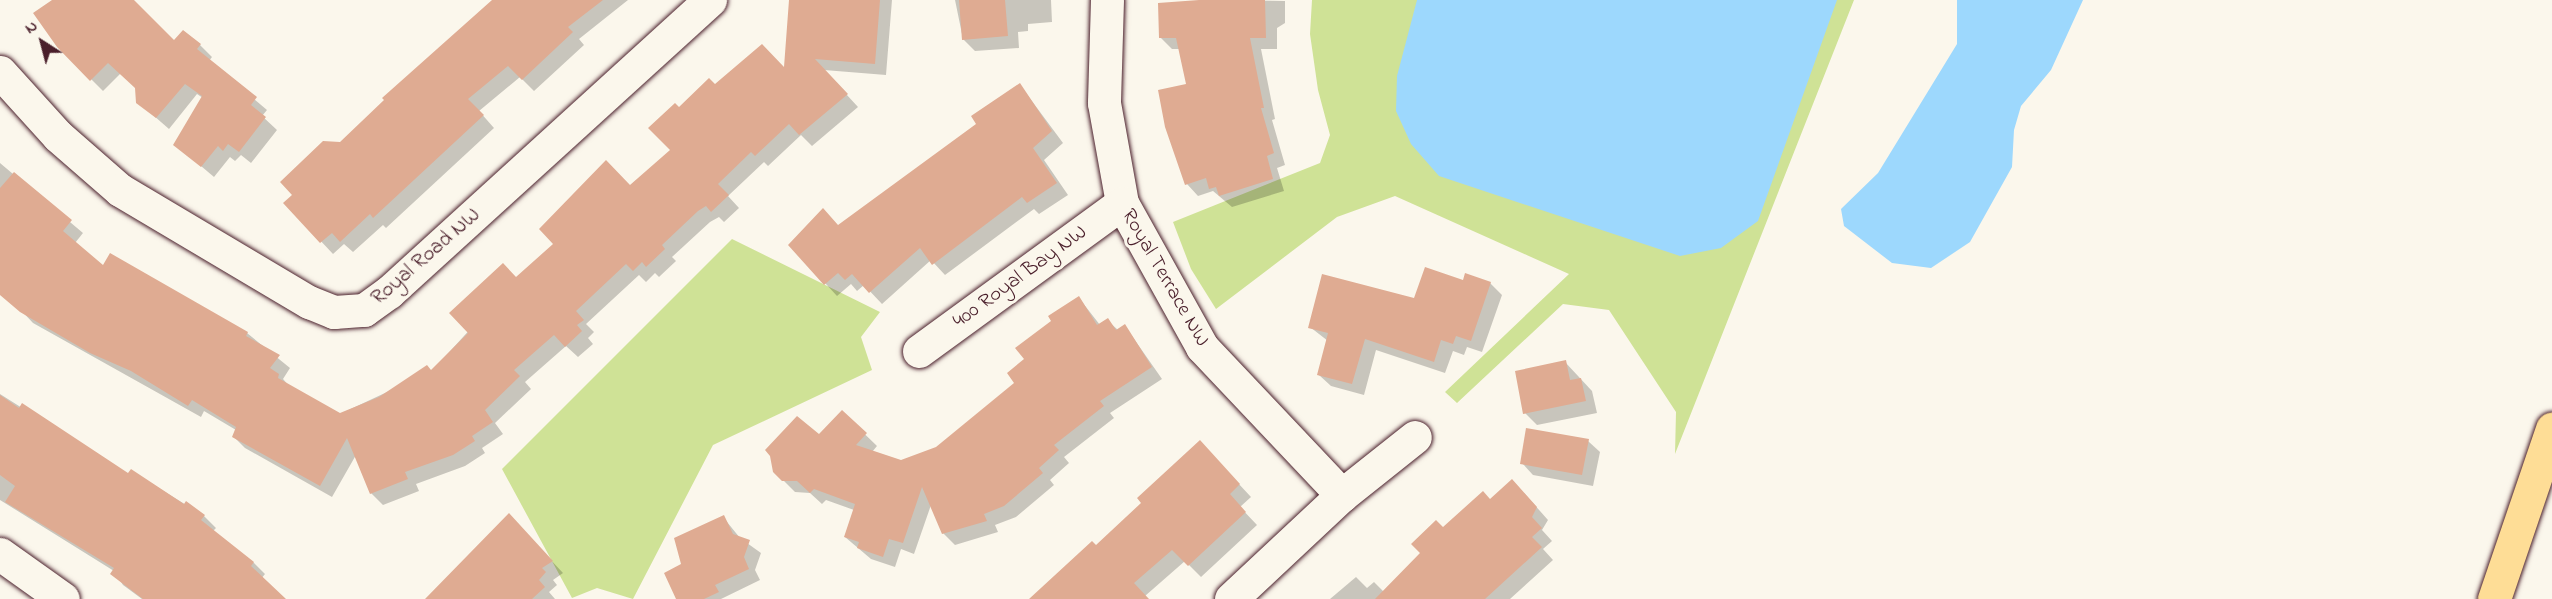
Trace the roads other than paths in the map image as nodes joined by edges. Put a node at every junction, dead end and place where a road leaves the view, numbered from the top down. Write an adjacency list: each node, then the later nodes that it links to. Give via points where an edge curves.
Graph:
1 (710, 0): 3 (street, Royal Road NW, via 389,292 364,310 334,312 309,302 120,190 58,136)
2 (1107, 0): 4 (street, Royal Terrace NW, via 1104,103)
3 (0, 72)
4 (1122, 203): 5 (street, 400 Royal Bay NW); 8 (street, Royal Terrace NW, via 1202,347)
5 (919, 351)
6 (2552, 429): 12 (highway)
7 (1415, 436): 8 (street)
8 (1342, 495): 11 (street)
9 (0, 554): 10 (street)
10 (63, 599)
11 (1231, 599)
12 (2494, 599)

